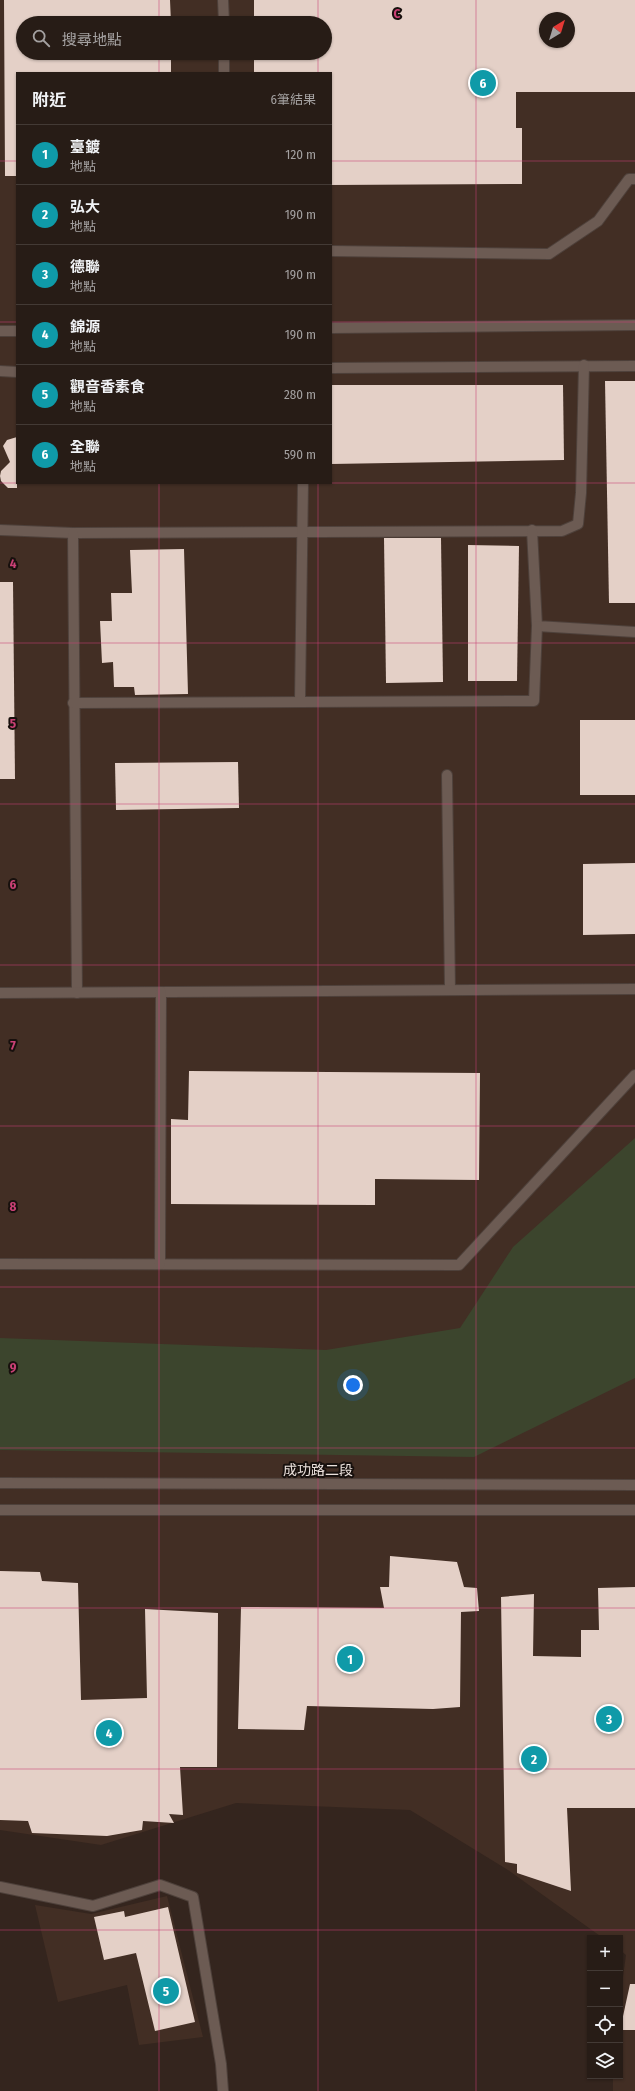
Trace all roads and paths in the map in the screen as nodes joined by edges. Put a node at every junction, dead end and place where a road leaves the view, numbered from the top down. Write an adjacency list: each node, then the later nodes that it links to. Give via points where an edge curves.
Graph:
1 (223, 0): 2 (street)
2 (224, 16)
3 (224, 60): 4 (street)
4 (224, 72)
5 (635, 179): 6 (street, via 630,179 598,221 549,254)
6 (332, 251)
7 (635, 325): 8 (street)
8 (332, 328)
9 (0, 331): 10 (street)
10 (16, 331)
11 (584, 365): 12 (street); 13 (street); 18 (street, via 578,524 562,531)
12 (635, 366)
13 (332, 368)
14 (0, 371): 15 (street)
15 (16, 372)
16 (303, 484): 19 (street)
17 (0, 530): 20 (street)
18 (532, 530): 19 (street); 21 (street)
19 (302, 532): 20 (street); 23 (street)
20 (73, 533): 24 (street)
21 (537, 626): 22 (street); 23 (street, via 534,701)
22 (635, 632)
23 (300, 701): 24 (street)
24 (73, 703): 30 (street)
25 (447, 775): 27 (street)
26 (635, 989): 27 (street)
27 (450, 990): 28 (street)
28 (161, 992): 30 (street); 33 (street)
29 (0, 993): 30 (street)
30 (77, 993)
31 (635, 1075): 33 (street, via 459,1265)
32 (0, 1264): 33 (street)
33 (160, 1264)
34 (0, 1483): 35 (street, 成功路二段)
35 (635, 1485)
36 (0, 1510): 37 (street)
37 (635, 1510)
38 (0, 1887): 39 (street, via 93,1906 160,1885 193,1897 221,2064)
39 (223, 2091)

